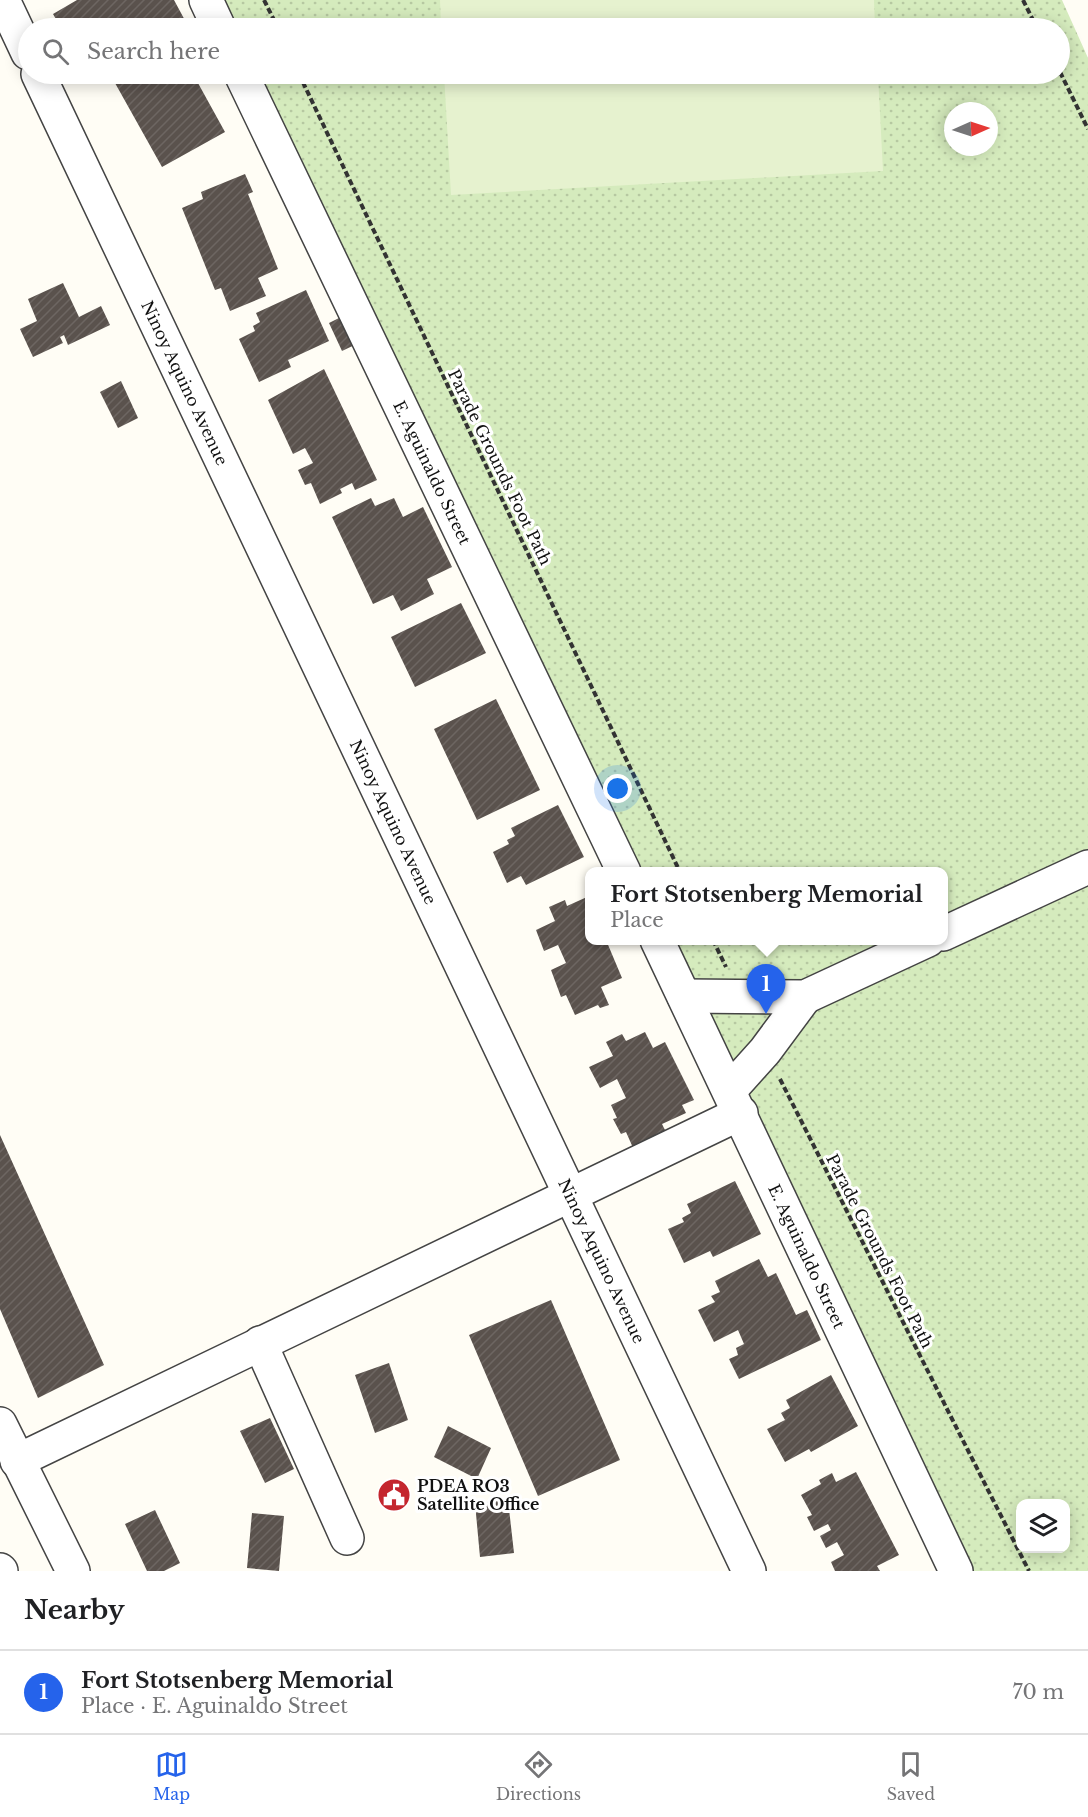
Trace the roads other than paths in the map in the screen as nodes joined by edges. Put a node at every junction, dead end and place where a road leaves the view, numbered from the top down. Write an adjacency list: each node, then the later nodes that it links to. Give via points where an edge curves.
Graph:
1 (3, 0): 4 (street)
2 (206, 0): 3 (street)
3 (214, 18)
4 (18, 32)
5 (43, 84): 15 (street, Ninoy Aquino Avenue)
6 (246, 84): 7 (street, E. Aguinaldo Street)
7 (622, 867)
8 (1088, 867): 9 (street)
9 (948, 932)
10 (659, 945): 12 (street, E. Aguinaldo Street)
11 (917, 945): 13 (street)
12 (684, 996): 13 (street); 14 (street, E. Aguinaldo Street)
13 (805, 997): 14 (street, via 765,1051)
14 (736, 1102): 15 (street); 22 (street, E. Aguinaldo Street)
15 (571, 1194): 16 (street); 21 (street, Ninoy Aquino Avenue)
16 (260, 1343): 18 (street); 19 (street)
17 (0, 1424): 18 (street)
18 (17, 1461): 20 (street)
19 (347, 1538)
20 (73, 1571)
21 (749, 1571)
22 (956, 1571)

